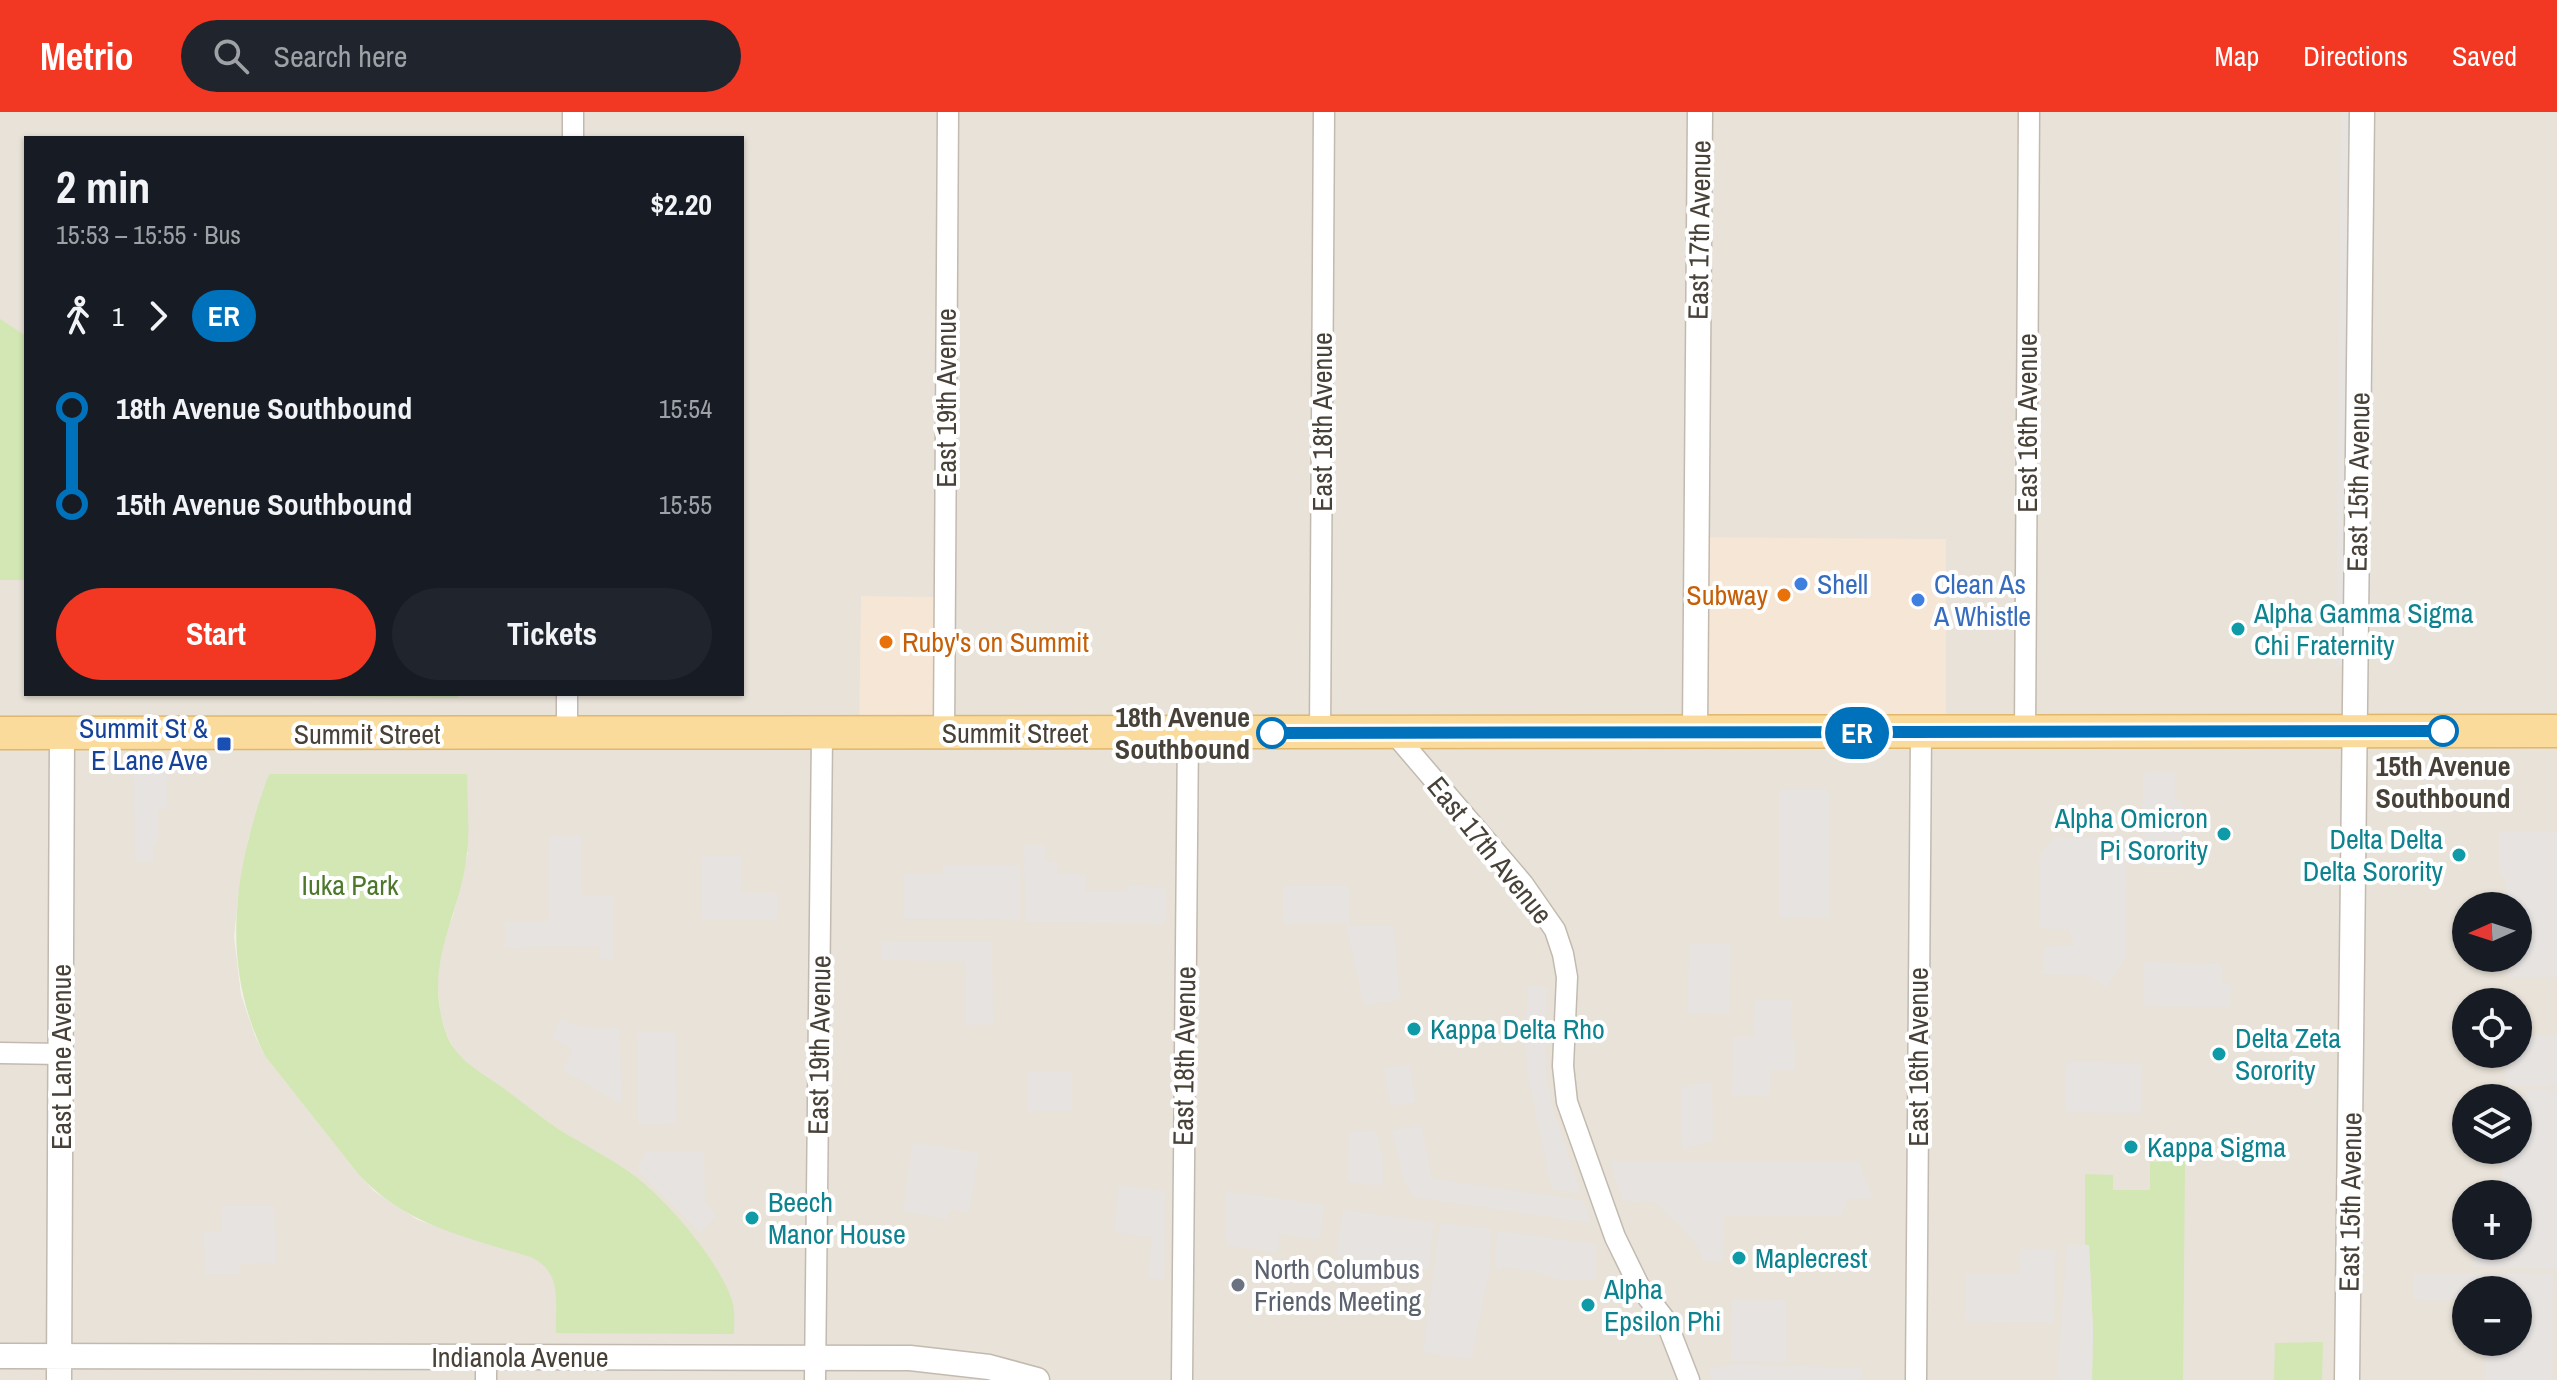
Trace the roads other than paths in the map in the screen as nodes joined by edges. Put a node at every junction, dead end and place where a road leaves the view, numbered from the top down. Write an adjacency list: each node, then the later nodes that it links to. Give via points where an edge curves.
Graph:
1 (573, 112): 7 (street)
2 (948, 112): 13 (street, East 19th Avenue)
3 (1324, 112): 15 (street, East 18th Avenue)
4 (1700, 112): 9 (street, East 17th Avenue)
5 (2029, 112): 18 (street, East 16th Avenue)
6 (2362, 112): 10 (street, East 15th Avenue)
7 (573, 136)
8 (567, 696): 20 (street)
9 (1695, 731): 16 (main road, Summit Street); 17 (main road, Summit Street)
10 (2355, 731): 11 (main road, Summit Street); 18 (main road, Summit Street); 32 (street, East 15th Avenue)
11 (2557, 731)
12 (0, 733): 19 (main road, Summit Street)
13 (944, 733): 14 (main road, Summit Street); 21 (main road, Summit Street)
14 (1188, 733): 15 (main road, Summit Street); 29 (street, East 18th Avenue)
15 (1320, 733): 16 (main road, Summit Street)
16 (1394, 733): 30 (street, East 17th Avenue, via 1523,884 1555,930 1567,977 1567,1102 1620,1250 1666,1321)
17 (1921, 733): 18 (main road, Summit Street); 31 (street, East 16th Avenue)
18 (2025, 733)
19 (62, 734): 20 (main road, Summit Street); 23 (street, East Lane Avenue)
20 (567, 734): 21 (main road, Summit Street)
21 (822, 734): 27 (street, East 19th Avenue)
22 (0, 1053): 23 (street)
23 (61, 1054): 25 (street, East Lane Avenue)
24 (0, 1356): 25 (street, Indianola Avenue)
25 (59, 1368): 26 (street, Indianola Avenue)
26 (486, 1368): 27 (street, Indianola Avenue, via 563,1357 770,1357)
27 (815, 1368): 28 (street, Indianola Avenue, via 910,1358 989,1367)
28 (1037, 1380)
29 (1182, 1380)
30 (1689, 1380)
31 (1916, 1380)
32 (2347, 1380)

